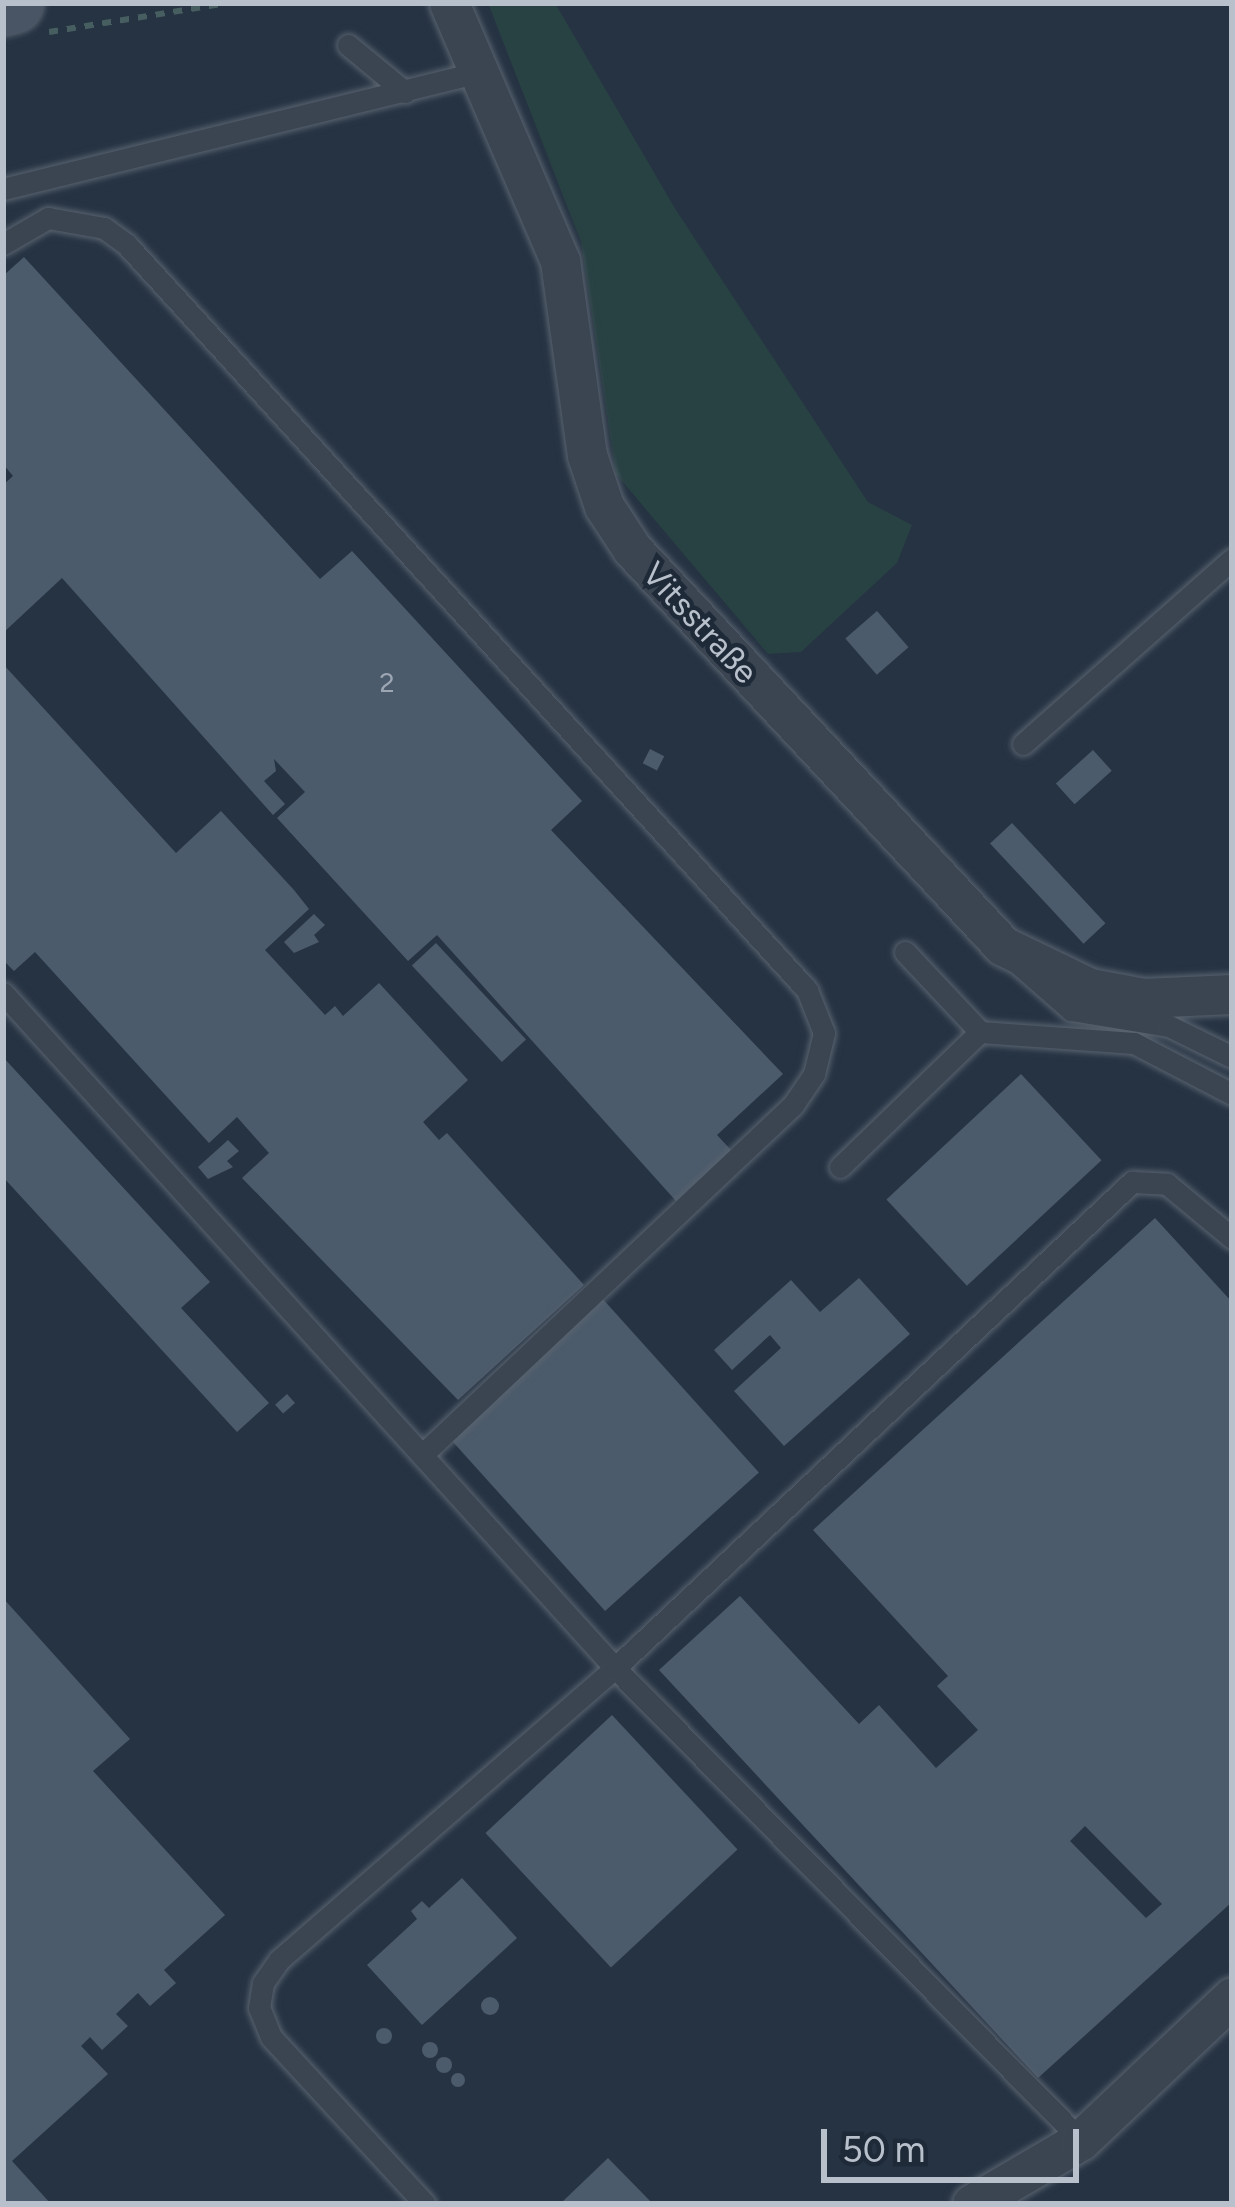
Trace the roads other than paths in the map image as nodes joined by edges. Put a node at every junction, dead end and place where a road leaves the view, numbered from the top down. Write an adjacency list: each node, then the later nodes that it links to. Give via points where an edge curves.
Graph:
1 (448, 3): 3 (street, Vitsstraße)
2 (348, 45): 4 (lane)
3 (478, 72): 4 (lane); 9 (street, Vitsstraße, via 560,261 574,390 604,506 647,566)
4 (405, 92): 5 (lane)
5 (3, 189)
6 (3, 244): 18 (lane, via 48,218 104,228 127,245 808,990 824,1033 814,1074 793,1105)
7 (1232, 560): 8 (lane)
8 (1023, 744)
9 (1003, 946): 12 (street, Vitsstraße, via 1090,988 1142,998); 14 (lane, via 1031,981 1071,1010 1169,1026)
10 (905, 952): 13 (lane)
11 (3, 993): 18 (lane)
12 (1232, 994)
13 (980, 1032): 15 (lane, via 1134,1042); 16 (lane)
14 (1232, 1057)
15 (1232, 1094)
16 (840, 1167)
17 (1232, 1238): 19 (lane, via 1167,1184 1132,1182)
18 (422, 1455): 19 (lane)
19 (615, 1668): 21 (lane); 22 (lane, via 262,1983 259,2008 271,2036)
20 (1232, 1997): 21 (street)
21 (1081, 2140): 23 (street)
22 (424, 2204)
23 (972, 2204)

